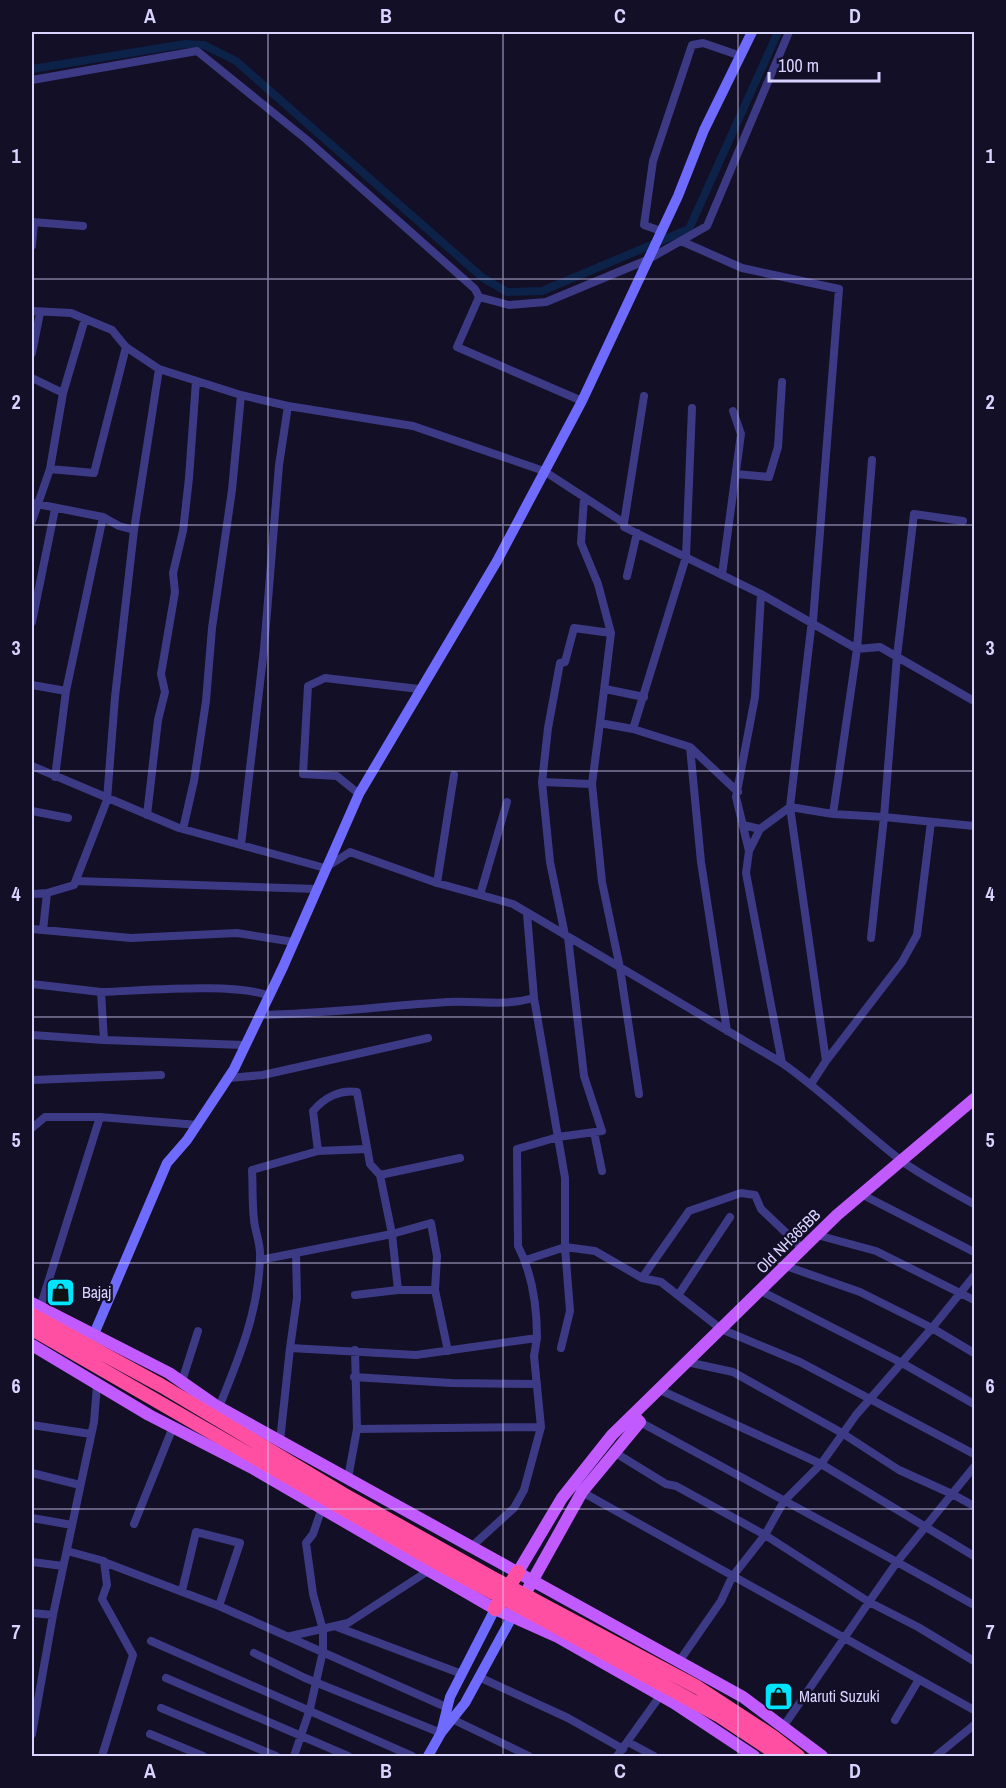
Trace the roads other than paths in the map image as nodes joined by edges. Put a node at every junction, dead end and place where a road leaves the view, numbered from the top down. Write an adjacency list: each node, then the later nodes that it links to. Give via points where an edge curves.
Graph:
1 (752, 32): 3 (street)
2 (789, 32): 8 (street, via 707,226)
3 (741, 56): 7 (street); 7 (street, via 704,43 692,45 653,161 644,225)
4 (32, 80): 11 (street, via 196,51 307,140 475,289)
5 (33, 222): 6 (street); 9 (street)
6 (83, 226)
7 (661, 231): 10 (street)
8 (681, 241): 10 (street); 45 (street, via 741,268 839,289)
9 (32, 246)
10 (647, 260): 11 (street, via 546,302 509,304); 23 (street)
11 (479, 297): 23 (street, via 457,347)
12 (36, 312): 13 (street, via 71,313); 15 (street)
13 (85, 319): 14 (street, via 112,330); 20 (street)
14 (126, 346): 16 (street); 28 (street, via 94,473)
15 (32, 353)
16 (159, 369): 18 (street); 38 (street)
17 (32, 378): 20 (street)
18 (196, 381): 21 (street); 70 (street, via 183,531 173,573 175,592 161,674 165,692)
19 (782, 382): 30 (street, via 778,447 770,477)
20 (63, 393): 28 (street)
21 (241, 395): 24 (street); 76 (street, via 206,701)
22 (644, 396): 37 (street)
23 (582, 401): 29 (street)
24 (288, 406): 29 (street, via 413,426); 78 (street)
25 (692, 408): 40 (street)
26 (733, 411): 30 (street, via 741,434)
27 (872, 460): 47 (street)
28 (50, 469): 32 (street)
29 (544, 471): 31 (street); 50 (street, via 497,561)
30 (736, 474): 41 (street)
31 (584, 498): 37 (street); 46 (street, via 581,543)
32 (34, 504): 33 (street); 35 (street)
33 (55, 509): 34 (street); 44 (street)
34 (103, 517): 38 (street); 52 (street)
35 (32, 521)
36 (963, 521): 48 (street, via 914,514)
37 (624, 523): 39 (street, via 624,527)
38 (135, 530): 65 (street)
39 (637, 533): 40 (street); 42 (street)
40 (686, 557): 41 (street); 53 (street)
41 (722, 575): 43 (street)
42 (627, 576)
43 (761, 594): 45 (street); 63 (street, via 755,697)
44 (32, 621)
45 (812, 621): 47 (street); 67 (street)
46 (612, 633): 51 (street); 61 (street, via 574,628 565,662 560,663)
47 (857, 649): 48 (street, via 880,647); 69 (street)
48 (897, 656): 54 (street); 71 (street)
49 (32, 685): 52 (street)
50 (420, 688): 64 (street); 64 (street, via 325,678 308,686 303,774 337,776)
51 (605, 689): 53 (street); 55 (street)
52 (66, 692): 60 (street)
53 (644, 697): 56 (street)
54 (975, 701)
55 (600, 723): 56 (street); 62 (street)
56 (633, 729): 57 (street)
57 (690, 747): 63 (street); 99 (street, via 701,862)
58 (32, 766): 60 (street)
59 (454, 775): 82 (street)
60 (55, 777): 65 (street)
61 (542, 782): 62 (street); 90 (street, via 550,862)
62 (591, 784): 93 (street, via 602,882)
63 (738, 792): 74 (street)
64 (359, 794): 80 (street)
65 (107, 800): 70 (street); 81 (street)
66 (507, 802): 86 (street)
67 (790, 807): 69 (street); 77 (street); 104 (street)
68 (32, 811): 72 (street)
69 (833, 814): 71 (street)
70 (147, 815): 76 (street)
71 (884, 817): 73 (street); 91 (street)
72 (68, 818)
73 (931, 822): 75 (street); 104 (street, via 917,935 902,962)
74 (743, 825): 77 (street); 79 (street)
75 (975, 826)
76 (183, 829): 78 (street)
77 (760, 829): 79 (street)
78 (241, 845): 80 (street)
79 (749, 851): 105 (street, via 746,873)
80 (326, 868): 82 (street, via 350,852); 83 (street)
81 (76, 881): 83 (street); 84 (street, via 69,888)
82 (436, 883): 86 (street)
83 (317, 889): 92 (street)
84 (47, 893): 85 (street); 89 (street)
85 (32, 894)
86 (480, 895): 87 (street, via 513,904)
87 (527, 914): 90 (street); 97 (street)
88 (32, 930): 89 (street)
89 (43, 930): 92 (street, via 131,938 237,933)
90 (566, 936): 93 (street); 115 (street, via 584,1076 602,1131)
91 (870, 938)
92 (294, 942): 96 (street)
93 (620, 968): 99 (street); 110 (street)
94 (32, 984): 95 (street)
95 (101, 992): 96 (street, via 224,990); 102 (street)
96 (269, 996): 98 (street)
97 (534, 998): 98 (street, via 511,1004 449,1002); 116 (street)
98 (259, 1015): 103 (street)
99 (727, 1031): 105 (street)
100 (32, 1035): 102 (street)
101 (428, 1038): 107 (street, via 263,1075)
102 (104, 1040): 103 (street)
103 (244, 1045): 107 (street)
104 (826, 1062): 109 (street)
105 (782, 1063): 109 (street)
106 (161, 1075): 108 (street)
107 (229, 1078): 113 (street)
108 (32, 1080)
109 (812, 1084): 120 (street)
110 (639, 1094)
111 (975, 1099): 120 (main road, Old NH365BB)
112 (100, 1117): 113 (street); 114 (street, via 45,1117); 144 (street)
113 (198, 1125): 149 (street, via 167,1163)
114 (32, 1128)
115 (594, 1132): 116 (street); 121 (street)
116 (558, 1137): 128 (street, via 565,1178); 133 (street, via 517,1149 518,1246)
117 (367, 1149): 118 (street); 118 (street, via 357,1092 347,1090 323,1101 313,1111); 122 (street, via 370,1164)
118 (318, 1151): 132 (street, via 252,1170)
119 (460, 1158): 122 (street)
120 (902, 1161): 123 (main road, Old NH365BB); 124 (street)
121 (602, 1171)
122 (380, 1175): 126 (street)
123 (863, 1195): 127 (main road, Old NH365BB); 130 (street)
124 (975, 1204)
125 (730, 1217): 141 (street)
126 (392, 1234): 131 (street); 137 (street); 138 (street, via 431,1223 437,1256)
127 (817, 1235): 129 (main road, Old NH365BB); 140 (street, via 876,1251)
128 (565, 1247): 133 (street); 136 (street, via 595,1251); 153 (street, via 570,1311)
129 (804, 1250): 134 (main road, Old NH365BB); 136 (street, via 761,1209 755,1195 741,1193 689,1211)
130 (975, 1252)
131 (296, 1253): 132 (street); 152 (street, via 297,1298)
132 (260, 1260): 167 (street, via 254,1311)
133 (526, 1260): 150 (street, via 537,1307)
134 (786, 1266): 139 (main road, Old NH365BB); 145 (street, via 860,1292)
135 (975, 1276): 140 (street)
136 (642, 1278): 141 (street, via 661,1282)
137 (398, 1290): 138 (street); 142 (street)
138 (435, 1290): 155 (street)
139 (761, 1291): 147 (main road, Old NH365BB); 158 (street)
140 (961, 1292): 143 (street); 145 (street)
141 (679, 1294): 147 (street)
142 (355, 1295)
143 (975, 1300)
144 (34, 1309): 149 (main road); 159 (highway)
145 (932, 1328): 156 (street); 158 (street)
146 (32, 1329): 159 (highway)
147 (721, 1329): 157 (main road, Old NH365BB); 165 (street, via 800,1362)
148 (198, 1331): 161 (street)
149 (94, 1334): 161 (main road)
150 (537, 1338): 155 (street); 162 (street)
151 (32, 1345): 163 (main road)
152 (290, 1348): 154 (street); 175 (street)
153 (561, 1348)
154 (355, 1350): 155 (street, via 416,1355); 160 (street)
155 (448, 1351)
156 (975, 1353)
157 (687, 1362): 164 (main road, Old NH365BB); 173 (street, via 733,1372)
158 (902, 1363): 165 (street); 166 (street)
159 (129, 1376): 204 (highway, via 162,1386); 204 (highway, via 156,1399 434,1561)
160 (354, 1377): 162 (street); 172 (street)
161 (182, 1381): 167 (main road)
162 (537, 1384): 171 (street)
163 (97, 1385): 170 (main road); 174 (street)
164 (658, 1389): 168 (main road, Old NH365BB); 178 (street)
165 (871, 1398): 173 (street); 177 (street)
166 (975, 1404)
167 (219, 1407): 175 (main road)
168 (637, 1419): 176 (main road, Old NH365BB); 185 (street); 201 (main road, Old NH365BB, via 586,1465)
169 (32, 1425): 174 (street)
170 (173, 1427): 187 (main road); 189 (street)
171 (541, 1427): 172 (street); 193 (street, via 524,1490 514,1508)
172 (357, 1429): 181 (street)
173 (842, 1433): 178 (street); 184 (street, via 899,1470)
174 (91, 1434): 182 (street)
175 (280, 1441): 181 (main road)
176 (614, 1452): 183 (main road, Old NH365BB); 192 (street)
177 (975, 1454)
178 (820, 1464): 185 (street); 191 (street)
179 (975, 1467): 184 (street)
180 (32, 1473): 182 (street)
181 (348, 1478): 193 (main road)
182 (80, 1485): 190 (street)
183 (582, 1492): 202 (street); 203 (main road, Old NH365BB)
184 (952, 1494): 186 (street); 191 (street)
185 (784, 1501): 192 (street); 197 (street)
186 (975, 1506)
187 (322, 1508): 200 (main road); 215 (street, via 306,1543)
188 (32, 1518): 190 (street)
189 (134, 1524)
190 (72, 1525): 194 (street)
191 (926, 1526): 195 (street); 197 (street)
192 (765, 1535): 202 (street); 206 (street)
193 (470, 1548): 201 (main road)
194 (67, 1551): 196 (street); 199 (street)
195 (975, 1556)
196 (104, 1562): 205 (street); 245 (street, via 106,1585 102,1599 133,1655)
197 (897, 1562): 206 (street); 208 (street)
198 (32, 1563): 199 (street)
199 (63, 1566): 212 (street)
200 (428, 1570): 210 (main road); 214 (street, via 348,1623)
201 (518, 1572): 203 (main road); 210 (highway)
202 (732, 1577): 217 (street); 222 (street, via 721,1601)
203 (534, 1581): 213 (main road, Old NH365BB); 222 (main road)
204 (495, 1587): 207 (highway, bridge)
205 (182, 1591): 209 (street); 209 (street, via 196,1532 240,1543)
206 (869, 1602): 217 (street); 221 (street)
207 (529, 1605): 256 (highway, via 718,1715); 257 (highway, via 697,1687)
208 (975, 1605)
209 (219, 1606): 216 (street)
210 (495, 1609): 213 (main road); 224 (street)
211 (32, 1613): 212 (street)
212 (53, 1615): 225 (street)
213 (512, 1617): 226 (street); 230 (main road, via 558,1637)
214 (336, 1626): 215 (street); 224 (street)
215 (323, 1630): 216 (street); 219 (street)
216 (290, 1637): 219 (street)
217 (842, 1639): 228 (street); 238 (street)
218 (151, 1641): 233 (street)
219 (323, 1651): 229 (street); 231 (street)
220 (254, 1653): 229 (street)
221 (975, 1660)
222 (678, 1663): 238 (main road, via 743,1697)
223 (32, 1674): 225 (street)
224 (462, 1674): 231 (street)
225 (42, 1675): 240 (street)
226 (479, 1677): 235 (street); 244 (street, via 568,1718)
227 (166, 1678): 242 (street)
228 (918, 1681): 234 (street); 236 (street)
229 (316, 1682): 233 (street); 239 (street)
230 (660, 1696): 243 (street); 255 (main road)
231 (446, 1707): 239 (street)
232 (161, 1708): 247 (street)
233 (310, 1709): 242 (street); 250 (street)
234 (975, 1710)
235 (454, 1720): 239 (street); 252 (street)
236 (894, 1720)
237 (975, 1725): 259 (street)
238 (783, 1727): 258 (main road)
239 (441, 1733): 251 (street)
240 (32, 1734)
241 (150, 1734): 246 (street)
242 (301, 1737): 248 (street); 249 (street)
243 (628, 1742): 244 (street); 254 (street)
244 (623, 1749): 253 (street)
245 (102, 1756)
246 (203, 1756)
247 (276, 1756)
248 (294, 1756)
249 (348, 1756)
250 (412, 1756)
251 (428, 1756)
252 (529, 1756)
253 (617, 1756)
254 (654, 1756)
255 (754, 1756)
256 (780, 1756)
257 (798, 1756)
258 (822, 1756)
259 (936, 1756)

